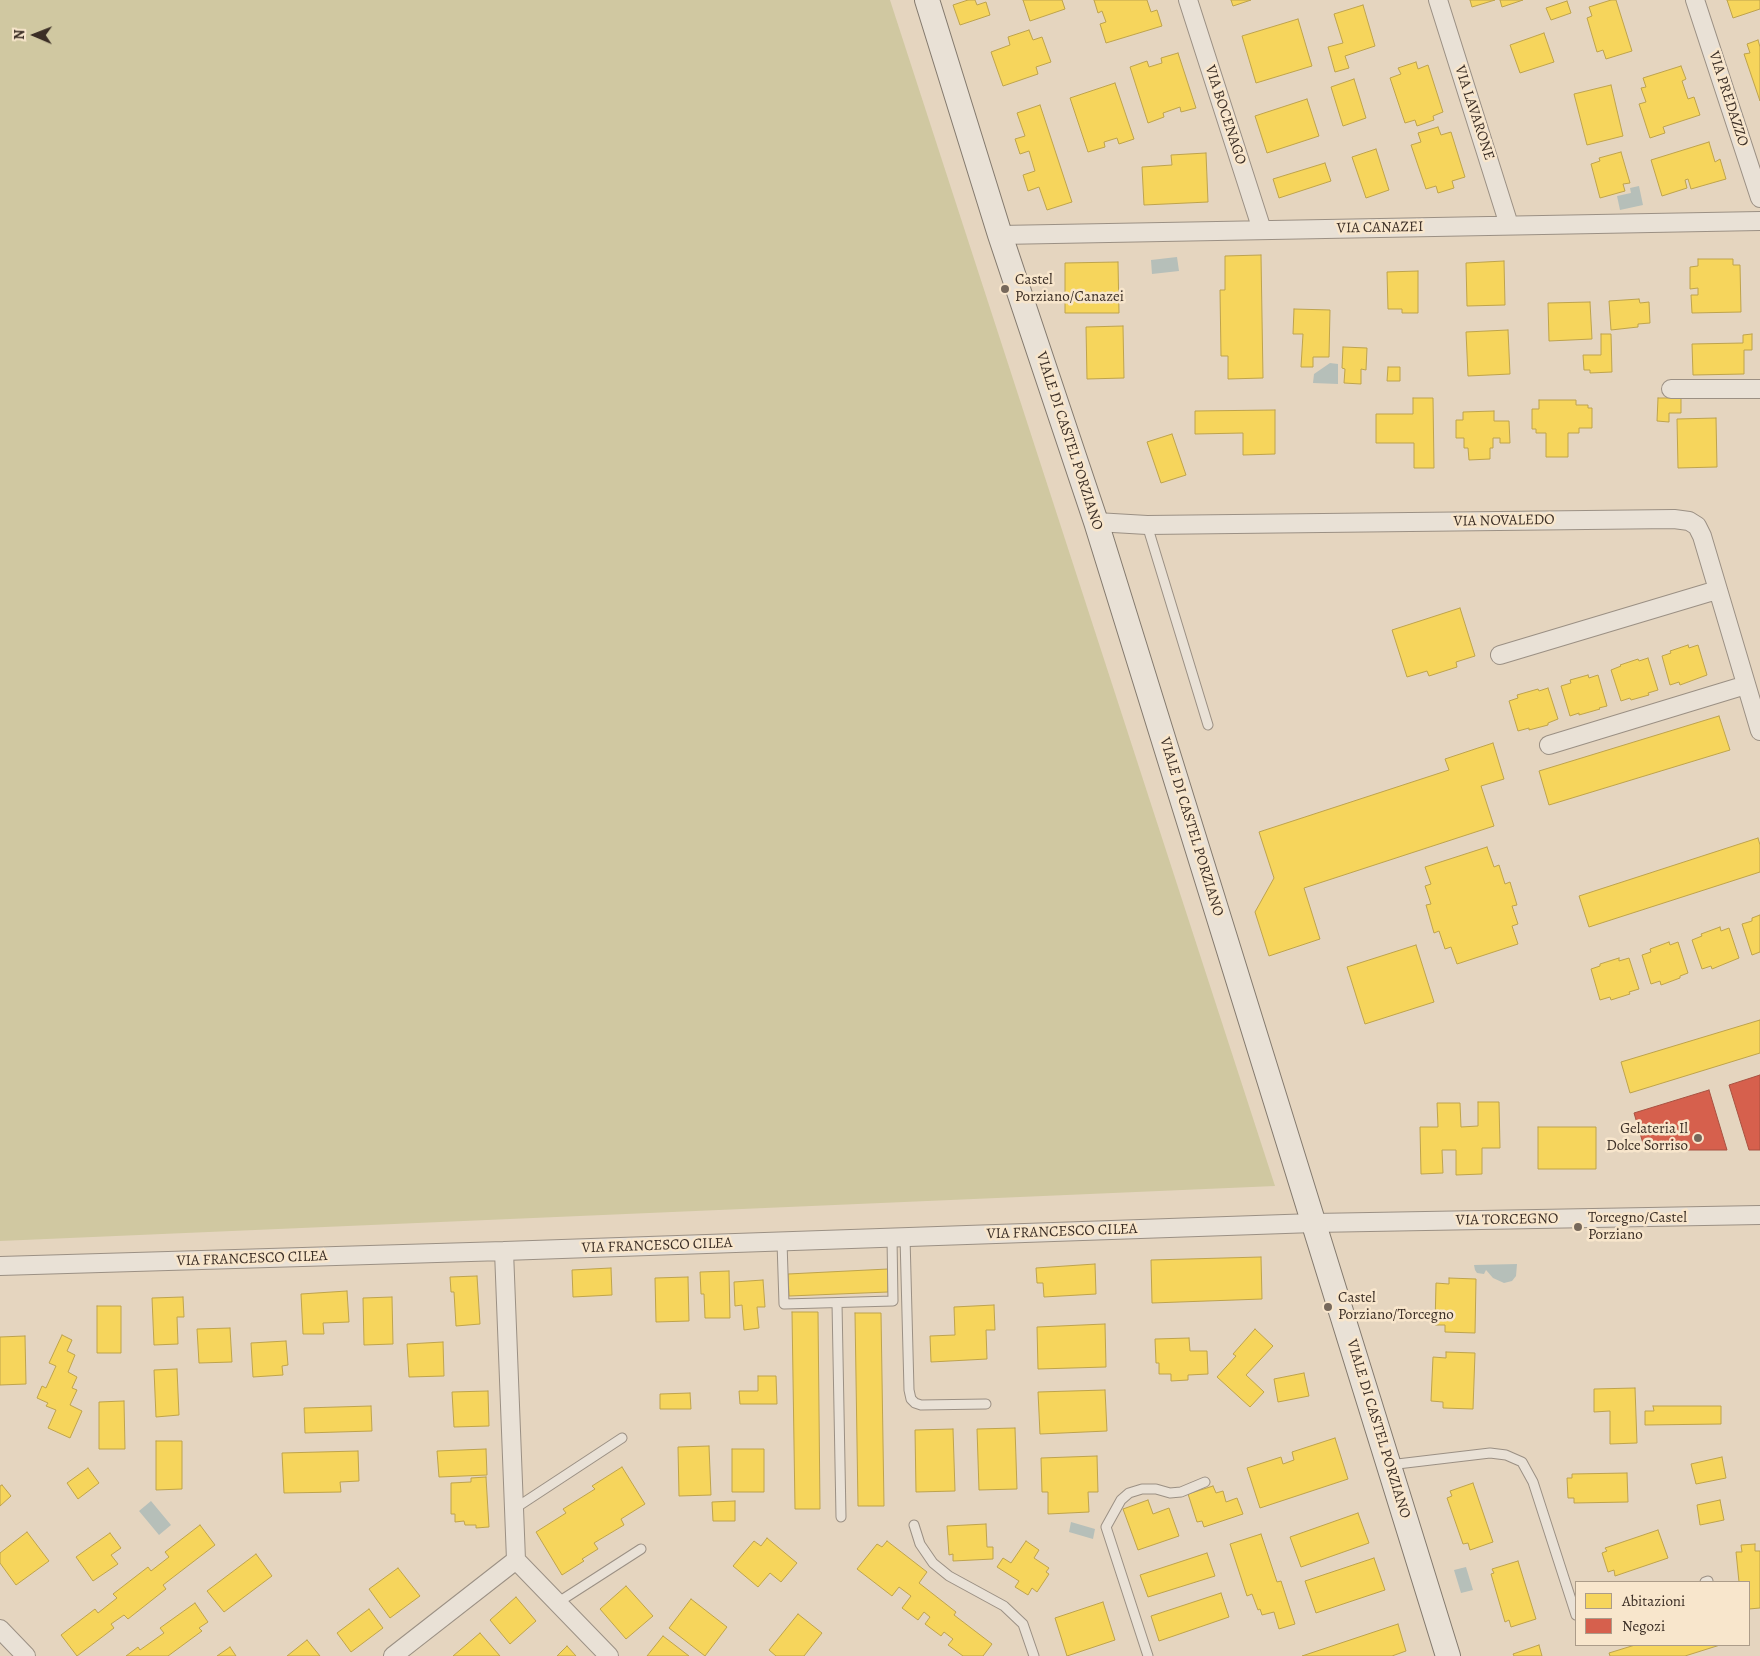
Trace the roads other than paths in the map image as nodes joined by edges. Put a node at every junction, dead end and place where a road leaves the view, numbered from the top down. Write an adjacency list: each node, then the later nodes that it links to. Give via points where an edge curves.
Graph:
1 (927, 0): 9 (street, VIALE DI CASTEL PORZIANO)
2 (1188, 0): 8 (street, VIA BOCENAGO)
3 (1438, 0): 7 (street, VIA LAVARONE)
4 (1695, 0): 5 (street, VIA PREDAZZO)
5 (1760, 198)
6 (1760, 221): 7 (street, VIA CANAZEI)
7 (1509, 225): 8 (street, VIA CANAZEI)
8 (1262, 230): 9 (street, VIA CANAZEI)
9 (1000, 235): 12 (street, VIALE DI CASTEL PORZIANO)
10 (1670, 389): 11 (street)
11 (1760, 389)
12 (1096, 522): 13 (street, VIA NOVALEDO); 21 (street, VIALE DI CASTEL PORZIANO)
13 (1147, 525): 14 (street, VIA NOVALEDO, via 1679,520 1693,523 1700,532); 17 (lane)
14 (1717, 590): 15 (street); 16 (street, VIA NOVALEDO)
15 (1500, 655)
16 (1746, 685): 18 (street, VIA NOVALEDO); 19 (street)
17 (1208, 725)
18 (1760, 731)
19 (1549, 745)
20 (1760, 1215): 21 (street, VIA TORCEGNO)
21 (1314, 1223): 22 (street, VIA FRANCESCO CILEA); 29 (street, VIALE DI CASTEL PORZIANO)
22 (898, 1238): 23 (street, VIA FRANCESCO CILEA); 26 (lane, via 893,1301); 27 (lane, via 911,1399 921,1405)
23 (782, 1242): 24 (street, VIA FRANCESCO CILEA); 26 (lane, via 784,1304)
24 (504, 1251): 25 (street, VIA FRANCESCO CILEA); 31 (street)
25 (0, 1266)
26 (837, 1302): 32 (lane)
27 (986, 1404)
28 (622, 1438): 31 (lane)
29 (1389, 1464): 37 (lane, via 1490,1453 1522,1462 1533,1482); 44 (street, VIALE DI CASTEL PORZIANO)
30 (1205, 1482): 43 (lane, via 1181,1492 1142,1489 1129,1492 1106,1527)
31 (514, 1509): 35 (street)
32 (841, 1516)
33 (914, 1525): 42 (lane, via 920,1544 933,1563 949,1576 1004,1606 1023,1624)
34 (641, 1549): 36 (lane)
35 (516, 1560): 36 (street); 40 (street)
36 (557, 1603): 41 (street)
37 (1575, 1612)
38 (0, 1629): 39 (street)
39 (26, 1656)
40 (393, 1656)
41 (609, 1656)
42 (1034, 1656)
43 (1148, 1656)
44 (1448, 1656)

